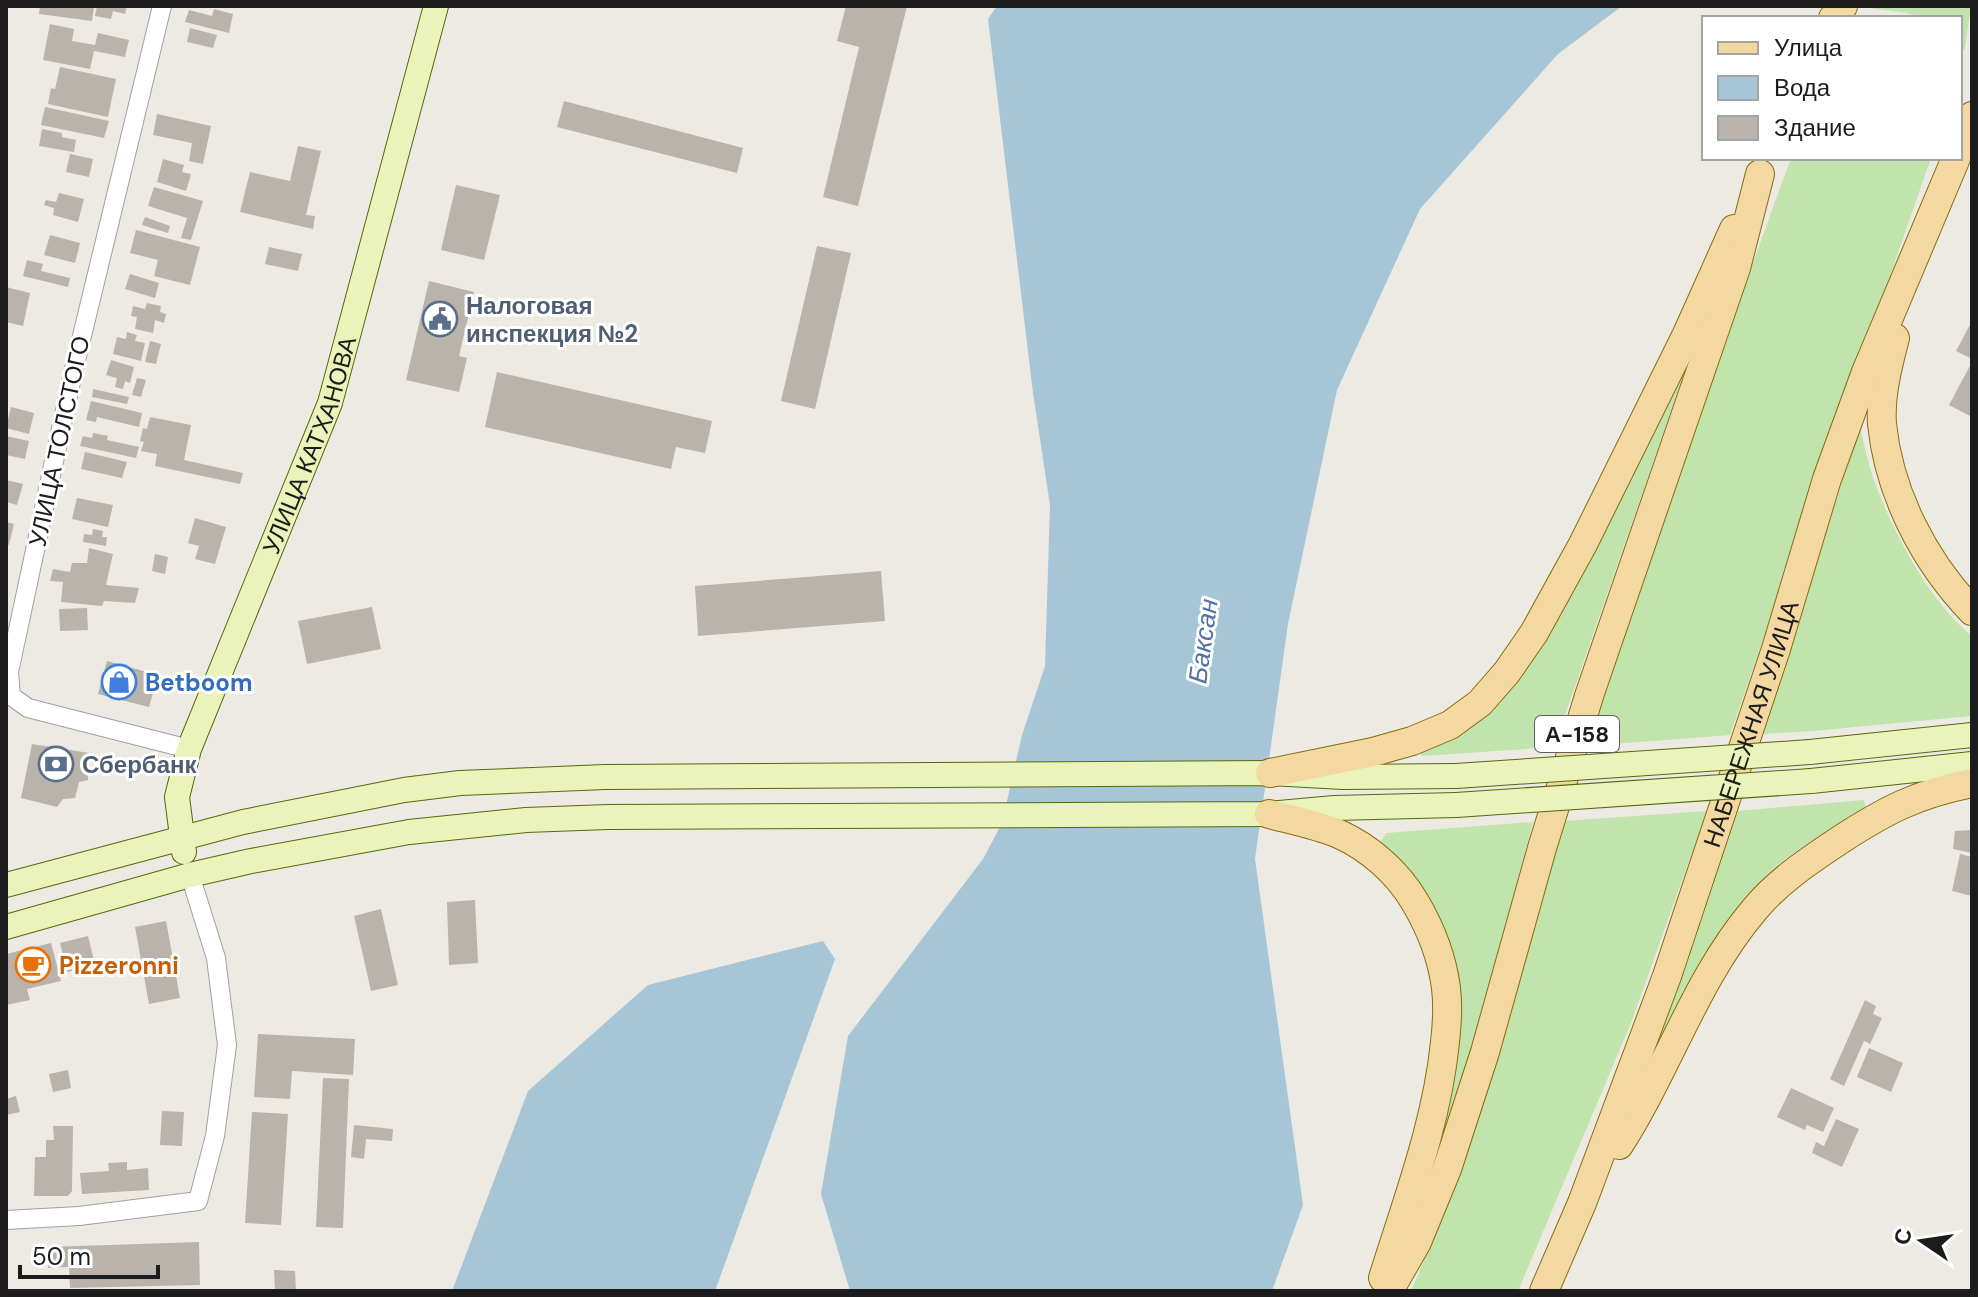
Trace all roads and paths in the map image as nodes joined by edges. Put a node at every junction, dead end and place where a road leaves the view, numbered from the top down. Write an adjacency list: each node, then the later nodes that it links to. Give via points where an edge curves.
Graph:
1 (162, 6): 10 (street, УЛИЦА ТОЛСТОГО, via 72,377 9,672 11,696 28,708)
2 (436, 6): 10 (main road, УЛИЦА КАТХАНОВА, via 330,403)
3 (1972, 116): 4 (main road)
4 (1962, 143)
5 (1955, 160): 7 (main road, НАБЕРЕЖНАЯ УЛИЦА)
6 (1763, 166): 12 (main road, via 1583,544 1507,672 1480,703 1450,725 1373,752); 22 (main road, А-158, via 1736,268 1590,693 1447,1169 1417,1242)
7 (1914, 259): 8 (main road, via 1883,390 1882,422 1901,502 1931,561); 19 (main road, НАБЕРЕЖНАЯ УЛИЦА, via 1827,479 1667,976)
8 (1972, 611)
9 (1972, 735): 12 (main road, bridge, via 1810,752 1456,776)
10 (189, 749): 15 (main road, УЛИЦА КАТХАНОВА, via 177,797)
11 (1972, 764): 14 (main road, bridge, via 1811,781)
12 (1270, 773): 15 (main road, via 605,777 460,783 272,816)
13 (1972, 783): 19 (main road, via 1926,794 1883,813 1818,854 1756,907 1710,975 1625,1137)
14 (1269, 814): 16 (main road, via 526,820 409,832); 21 (main road, via 1339,834 1373,855 1409,891 1439,952 1446,989 1443,1059 1419,1166)
15 (181, 840): 16 (main road, УЛИЦА КАТХАНОВА); 17 (main road)
16 (190, 875): 18 (main road); 20 (street, via 216,958 227,1045 215,1136 198,1201)
17 (6, 885)
18 (6, 927)
19 (1582, 1203): 23 (main road, НАБЕРЕЖНАЯ УЛИЦА)
20 (6, 1220)
21 (1379, 1291)
22 (1389, 1291)
23 (1544, 1291)

